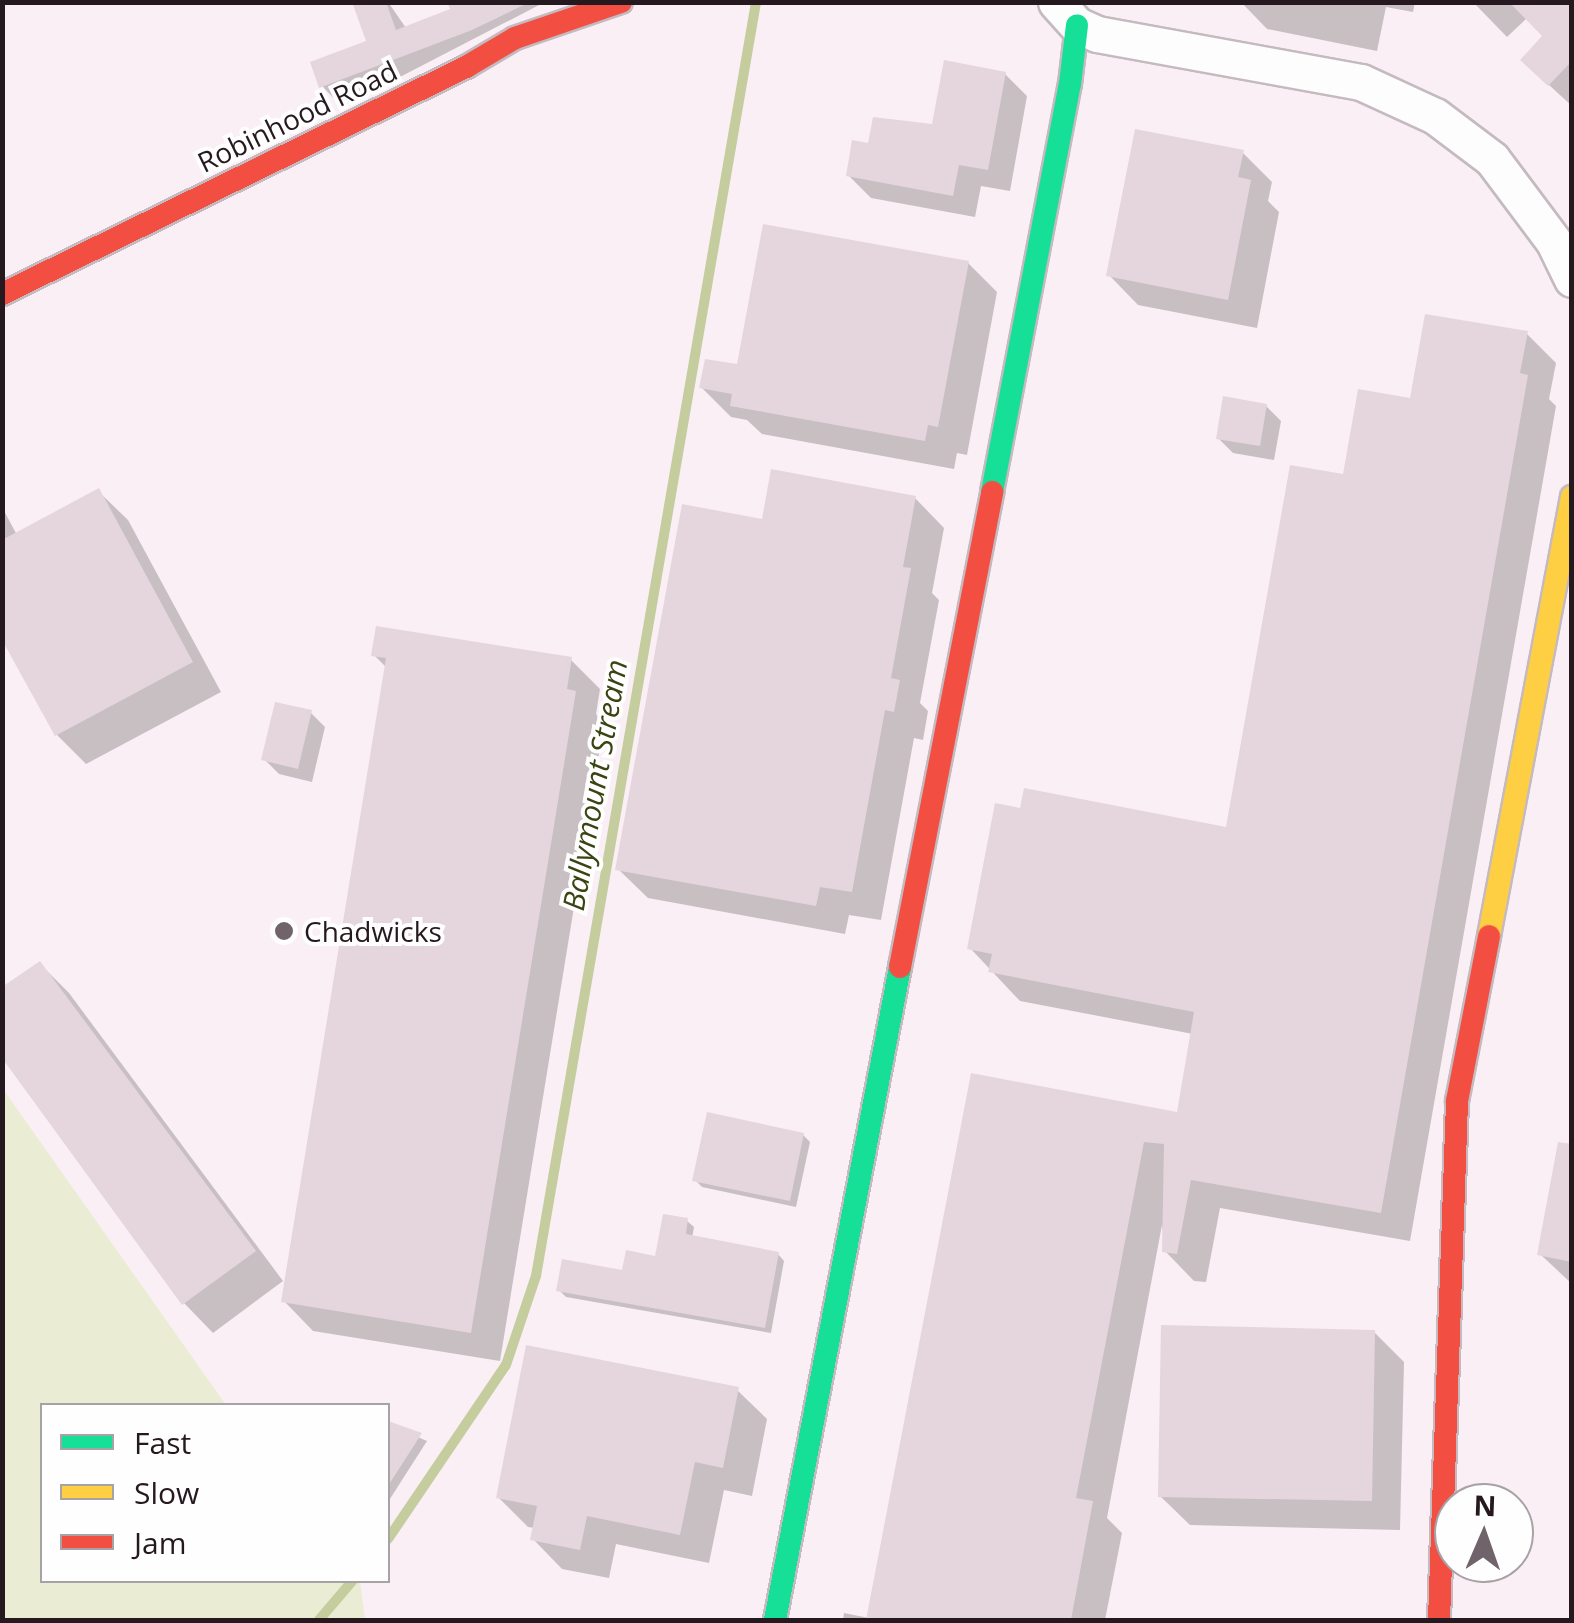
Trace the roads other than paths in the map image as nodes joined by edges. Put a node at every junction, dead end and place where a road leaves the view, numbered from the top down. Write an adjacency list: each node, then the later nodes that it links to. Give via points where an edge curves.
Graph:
1 (621, 2): 4 (street, Robinhood Road, via 515,38)
2 (1066, 14): 3 (street, via 1097,34 1362,82 1435,116 1492,159 1554,242); 6 (street, via 1070,84)
3 (1572, 279)
4 (2, 294)
5 (1572, 497): 7 (street, via 1457,1100)
6 (775, 1620)
7 (1439, 1620)

